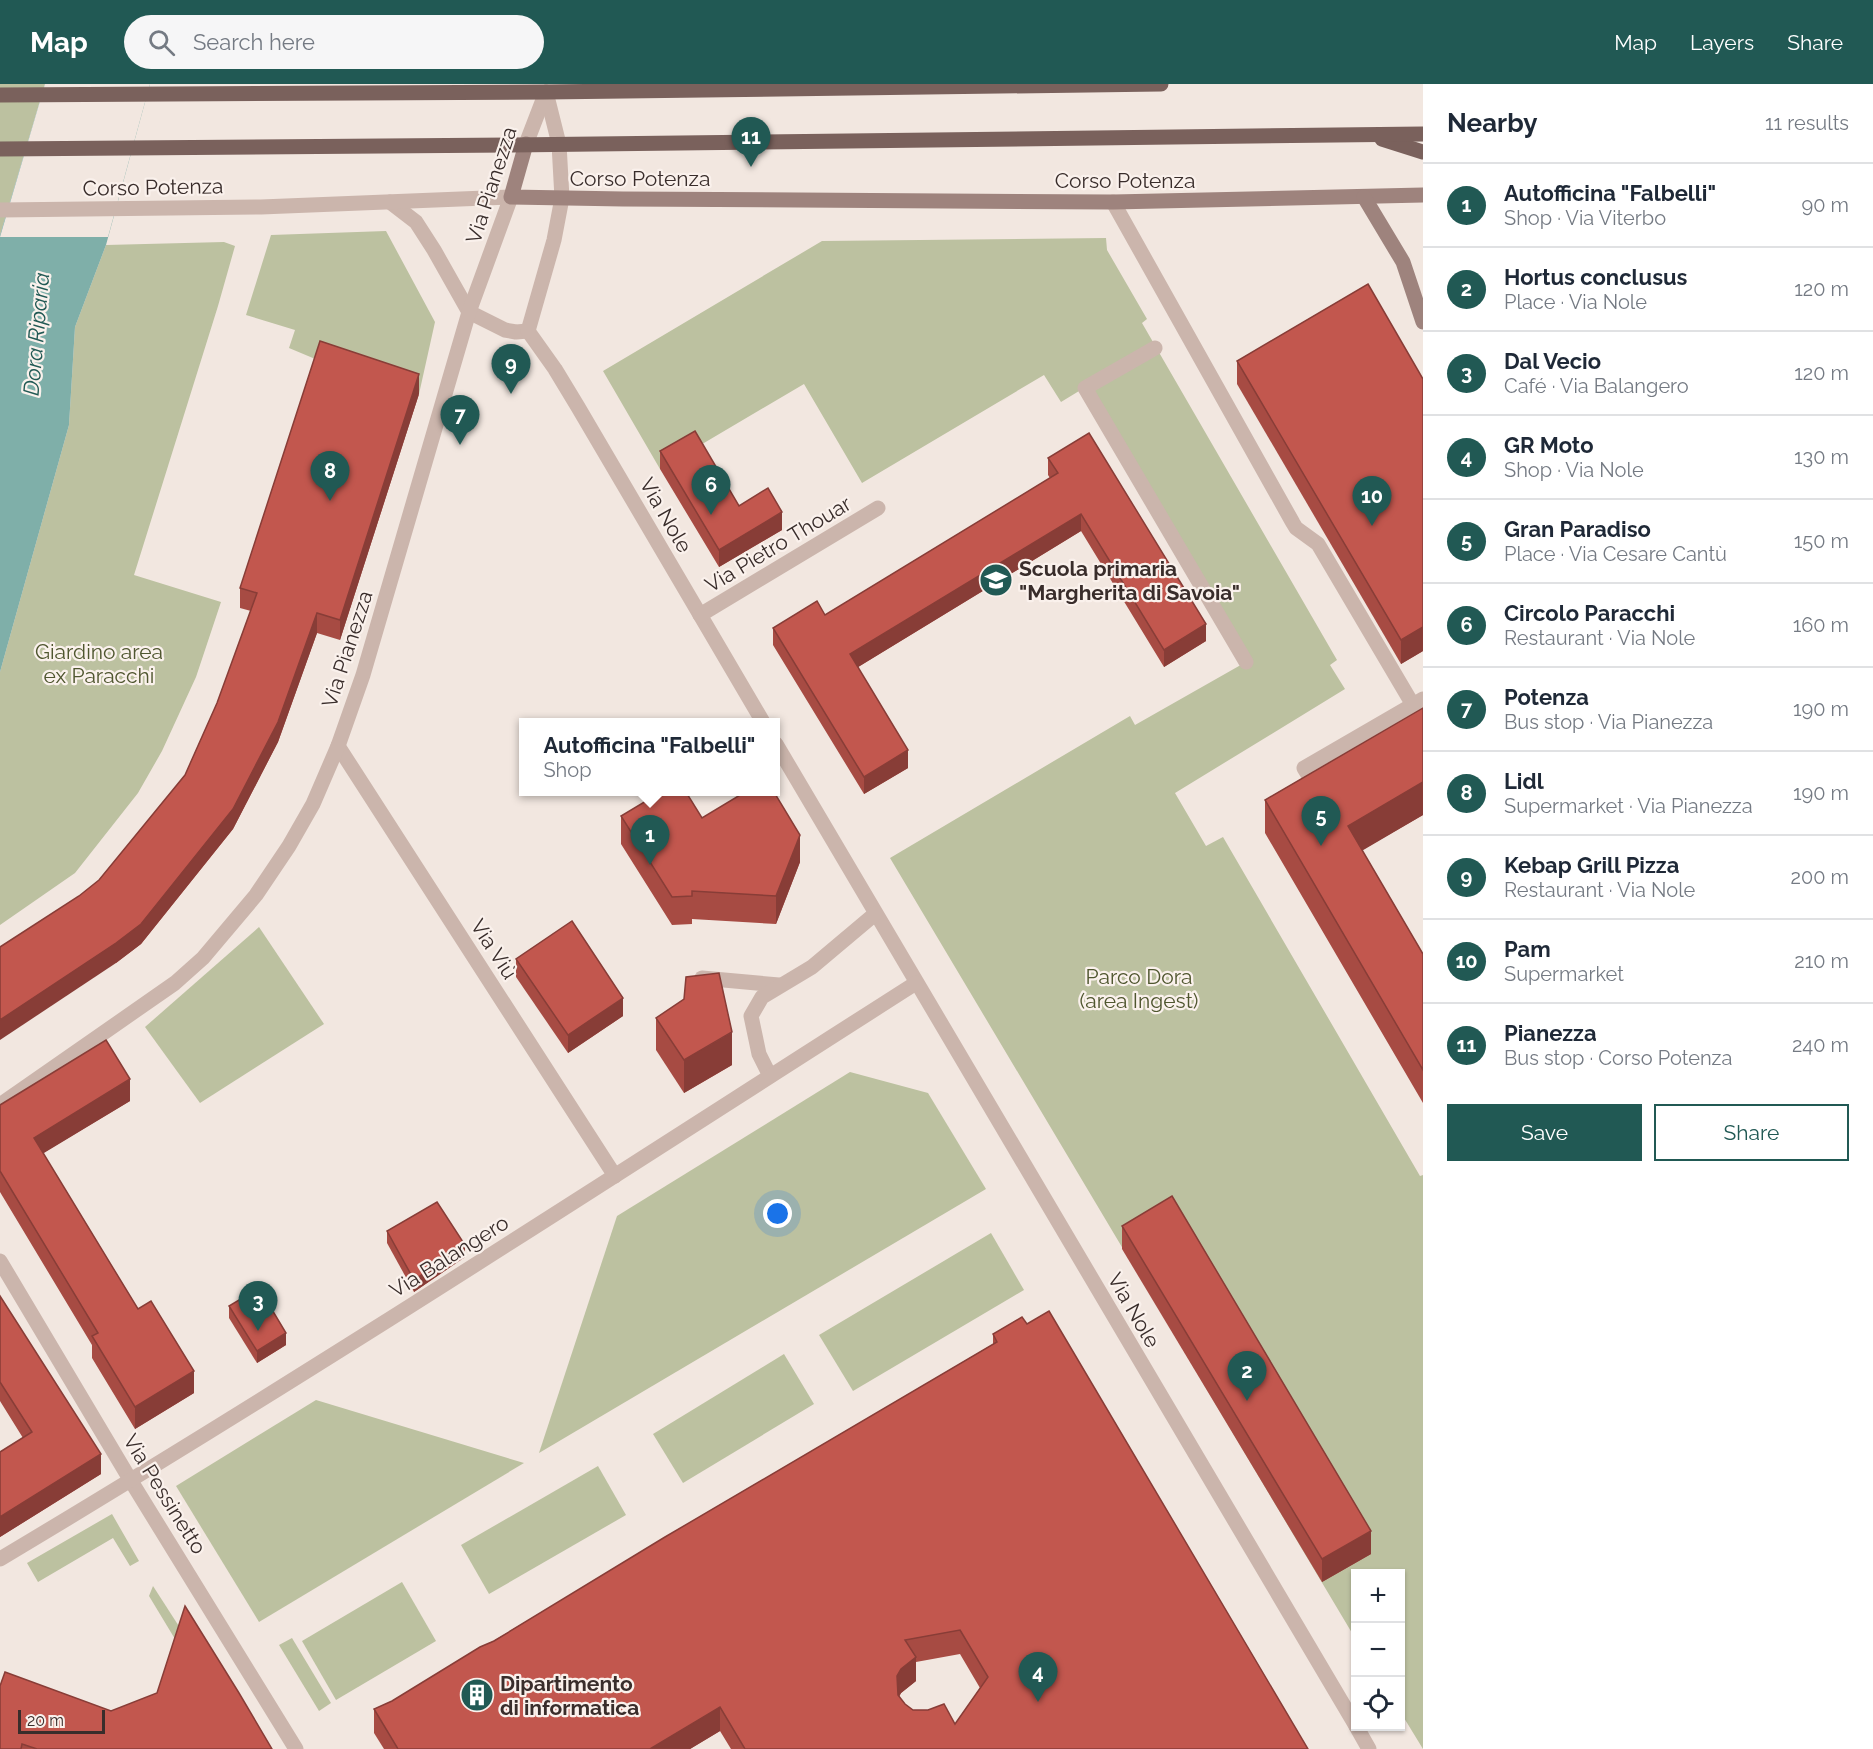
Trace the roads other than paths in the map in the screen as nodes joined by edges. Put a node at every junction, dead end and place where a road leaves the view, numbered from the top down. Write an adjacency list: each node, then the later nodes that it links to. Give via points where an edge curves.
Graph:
1 (1161, 84): 2 (main road)
2 (547, 88): 3 (main road); 6 (street, Via Pianezza); 7 (street)
3 (0, 95)
4 (1368, 134): 5 (main road, Corso Potenza); 7 (main road, Corso Potenza); 9 (main road)
5 (1423, 134)
6 (526, 144): 7 (main road, Corso Potenza); 8 (main road, Corso Potenza); 11 (main road, Via Pianezza)
7 (559, 144): 13 (street)
8 (0, 149)
9 (1423, 152)
10 (1423, 195): 12 (main road, Corso Potenza)
11 (511, 197): 13 (main road, Corso Potenza); 15 (street, Corso Potenza); 17 (street, Via Pianezza)
12 (1364, 197): 14 (main road, Corso Potenza); 18 (main road, via 1403,262)
13 (562, 198): 14 (main road, Corso Potenza); 19 (street)
14 (1113, 201): 24 (street, via 1296,528 1318,544)
15 (390, 202): 16 (street, Corso Potenza); 17 (street, via 416,222)
16 (0, 210)
17 (470, 312): 19 (street, via 505,330); 26 (street, Via Pianezza, via 363,675)
18 (1423, 322)
19 (528, 331): 22 (street, Via Nole, via 555,369)
20 (1155, 348): 23 (street, via 1085,388)
21 (878, 508): 22 (street, Via Pietro Thouar)
22 (700, 615): 25 (street, Via Nole)
23 (1246, 662)
24 (1418, 702): 28 (street, via 1304,768)
25 (760, 718)
26 (338, 746): 34 (street, Via Pianezza, via 290,846 256,896 203,958 166,989); 35 (street, Via Viù)
27 (780, 751): 29 (street, Via Nole)
28 (1312, 781)
29 (876, 914): 31 (street, Via Nole); 32 (street, via 812,967)
30 (690, 977): 32 (street)
31 (916, 983): 33 (street, Via Balangero); 39 (street, Via Nole)
32 (779, 985): 33 (street, via 762,997 751,1016 759,1054)
33 (770, 1076): 35 (street, Via Balangero)
34 (0, 1105)
35 (615, 1176): 37 (street, Via Balangero)
36 (0, 1261): 37 (street, Via Pessinetto)
37 (131, 1481): 38 (street, Via Balangero); 41 (street, Via Pessinetto)
38 (0, 1559)
39 (1351, 1718)
40 (1359, 1731): 42 (street, Via Nole)
41 (296, 1749)
42 (1369, 1749)

